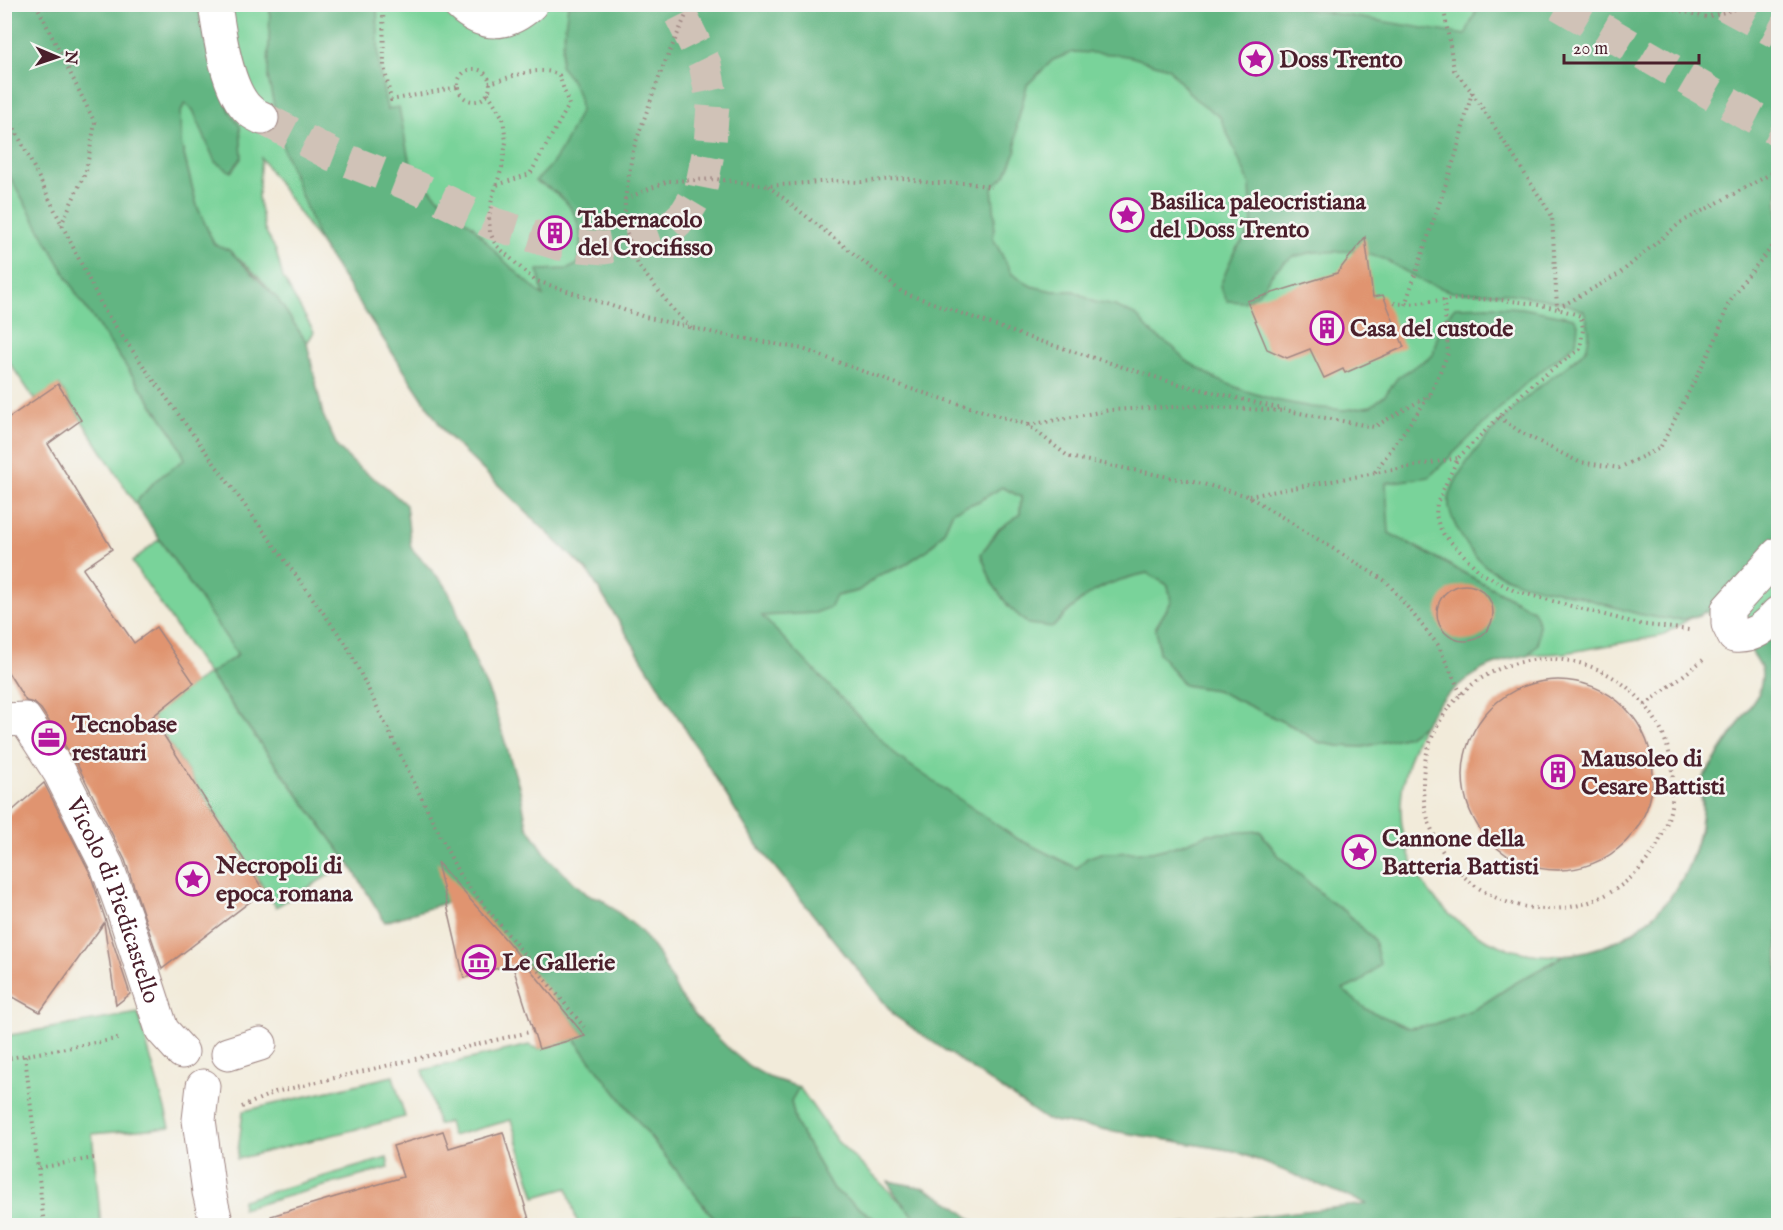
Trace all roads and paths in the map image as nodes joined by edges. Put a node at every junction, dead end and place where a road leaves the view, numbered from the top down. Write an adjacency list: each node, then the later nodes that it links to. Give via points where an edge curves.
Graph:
1 (36, 4): 22 (path, via 95,123 86,171)
2 (215, 4): 16 (street, via 234,87 248,110)
3 (383, 4): 12 (path, via 384,66 391,100)
4 (459, 4): 5 (street, via 478,18 501,21 515,17)
5 (531, 4)
6 (691, 4): 21 (path, via 633,150)
7 (1450, 4): 10 (path)
8 (1652, 4): 9 (path, via 1706,17)
9 (1754, 4)
10 (1443, 5): 13 (path, via 1454,70)
11 (489, 83): 12 (path, via 484,74 474,70 464,73); 14 (path); 18 (path, via 534,72 554,72 559,75 569,105 530,174)
12 (458, 87): 14 (path, via 463,97 472,101 481,100)
13 (1472, 92): 26 (path, via 1456,154); 27 (path, via 1552,216)
14 (488, 93): 18 (path, via 502,118 506,142)
15 (4, 107): 22 (path)
16 (262, 118)
17 (1779, 170): 27 (path, via 1680,223 1618,274)
18 (496, 186): 28 (path, via 489,232 495,244 534,280 645,317)
19 (768, 186): 20 (path, via 904,178); 21 (path, via 716,179 668,181); 30 (path, via 902,292 1160,379)
20 (992, 187)
21 (625, 198): 28 (path, via 625,228 638,265)
22 (61, 225): 42 (path, via 104,310 346,644 460,876)
23 (1779, 240): 31 (path, via 1728,305 1715,341 1660,448 1619,468 1579,462)
24 (1444, 300): 26 (path); 27 (path, via 1503,300); 29 (path, via 1448,353)
25 (1394, 303): 26 (path)
26 (1405, 305)
27 (1557, 308): 31 (path, via 1581,316 1580,349 1532,385)
28 (692, 328): 32 (path, via 803,349 908,388)
29 (1430, 395): 30 (path, via 1374,427); 34 (path)
30 (1294, 412): 32 (path, via 1193,406 1110,410)
31 (1499, 417): 33 (path)
32 (1028, 425): 35 (path, via 1069,457)
33 (1458, 458): 34 (path); 38 (path, via 1437,503 1436,515 1444,536 1481,573 1515,591 1639,624)
34 (1375, 472): 35 (path)
35 (1248, 496): 39 (path, via 1387,582 1438,645)
36 (1779, 554): 38 (street, via 1728,609 1728,624)
37 (1779, 613): 38 (street, via 1747,637)
38 (1734, 636): 40 (path)
39 (1461, 694): 40 (path, via 1510,664 1541,658 1571,660 1599,669 1626,685); 40 (path, via 1440,718 1427,747 1422,779 1432,832 1455,868 1479,889 1508,903 1539,910 1572,907 1603,897 1630,879 1651,855 1666,825 1672,794 1671,761 1662,732)
40 (1646, 705)
41 (15, 720): 43 (street, Vicolo di Piedicastello, via 60,772 107,866)
42 (584, 1027)
43 (166, 1030): 47 (path)
44 (534, 1031): 50 (path, via 275,1092)
45 (260, 1044): 46 (street)
46 (228, 1054)
47 (25, 1056): 48 (path); 52 (path)
48 (4, 1059)
49 (203, 1086): 54 (street, via 199,1120)
50 (239, 1109)
51 (94, 1158): 52 (path)
52 (38, 1168): 53 (path)
53 (44, 1226)
54 (217, 1226)

